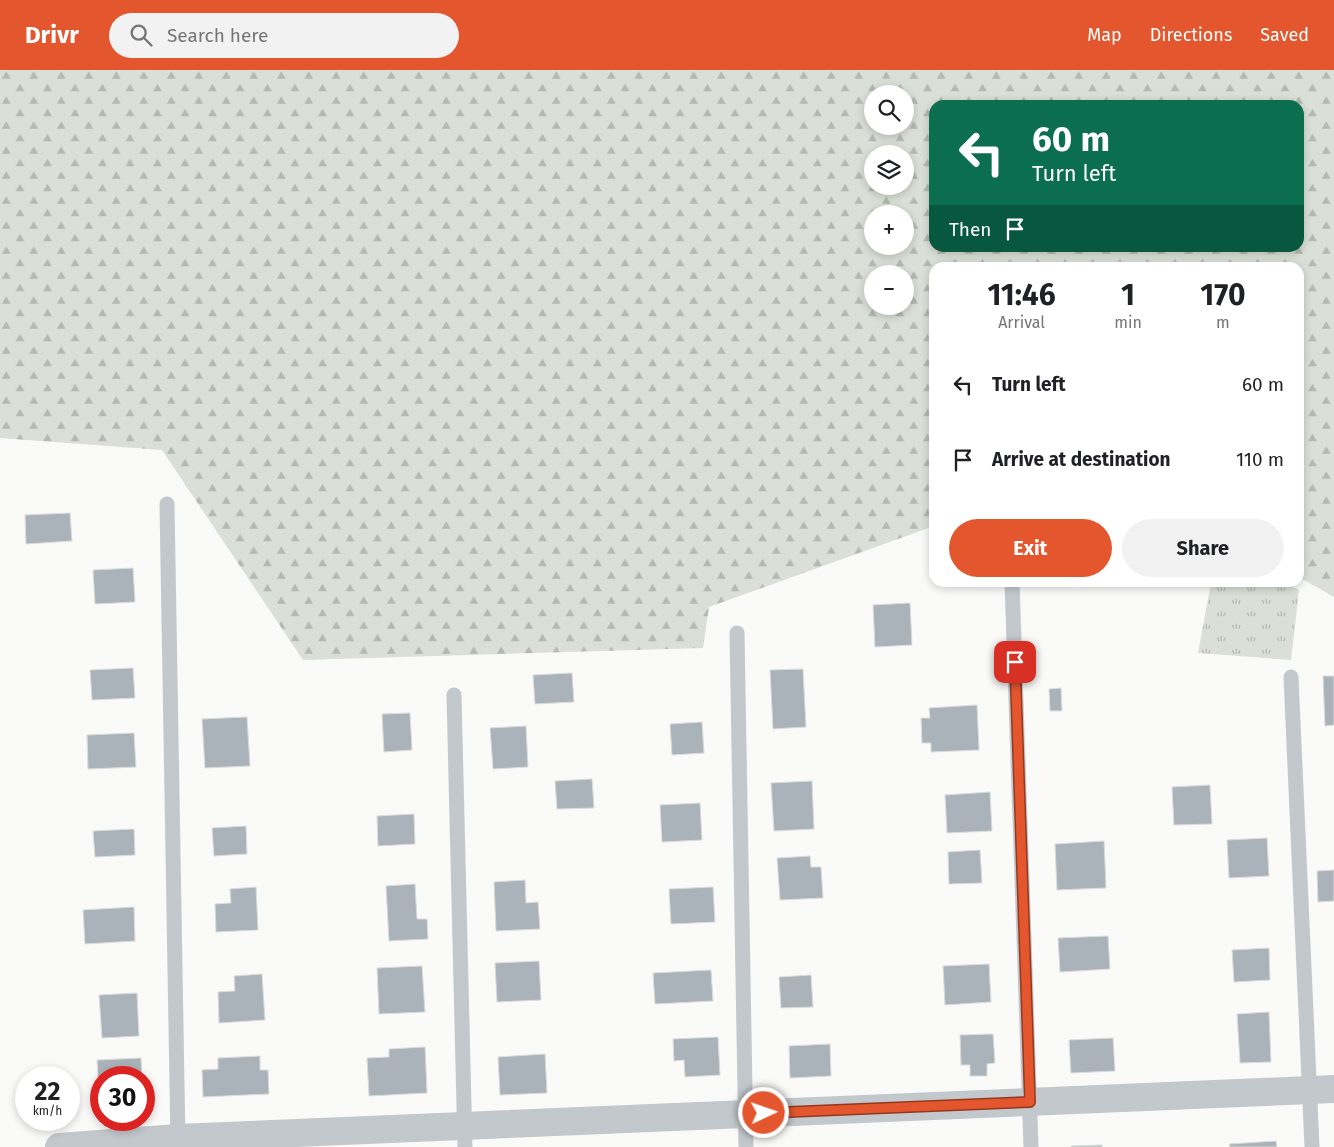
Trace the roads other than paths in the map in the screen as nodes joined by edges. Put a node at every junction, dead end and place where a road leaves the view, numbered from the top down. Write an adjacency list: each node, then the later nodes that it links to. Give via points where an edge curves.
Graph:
1 (167, 504): 10 (lane)
2 (1012, 587): 7 (lane)
3 (737, 633): 8 (lane)
4 (1291, 677): 6 (lane)
5 (454, 695): 9 (lane)
6 (1322, 1090): 7 (street); 14 (lane)
7 (1030, 1102): 8 (street); 13 (lane)
8 (745, 1114): 9 (street); 12 (lane)
9 (464, 1136): 10 (street)
10 (178, 1142): 11 (street)
11 (59, 1147)
12 (746, 1147)
13 (1031, 1147)
14 (1312, 1147)

